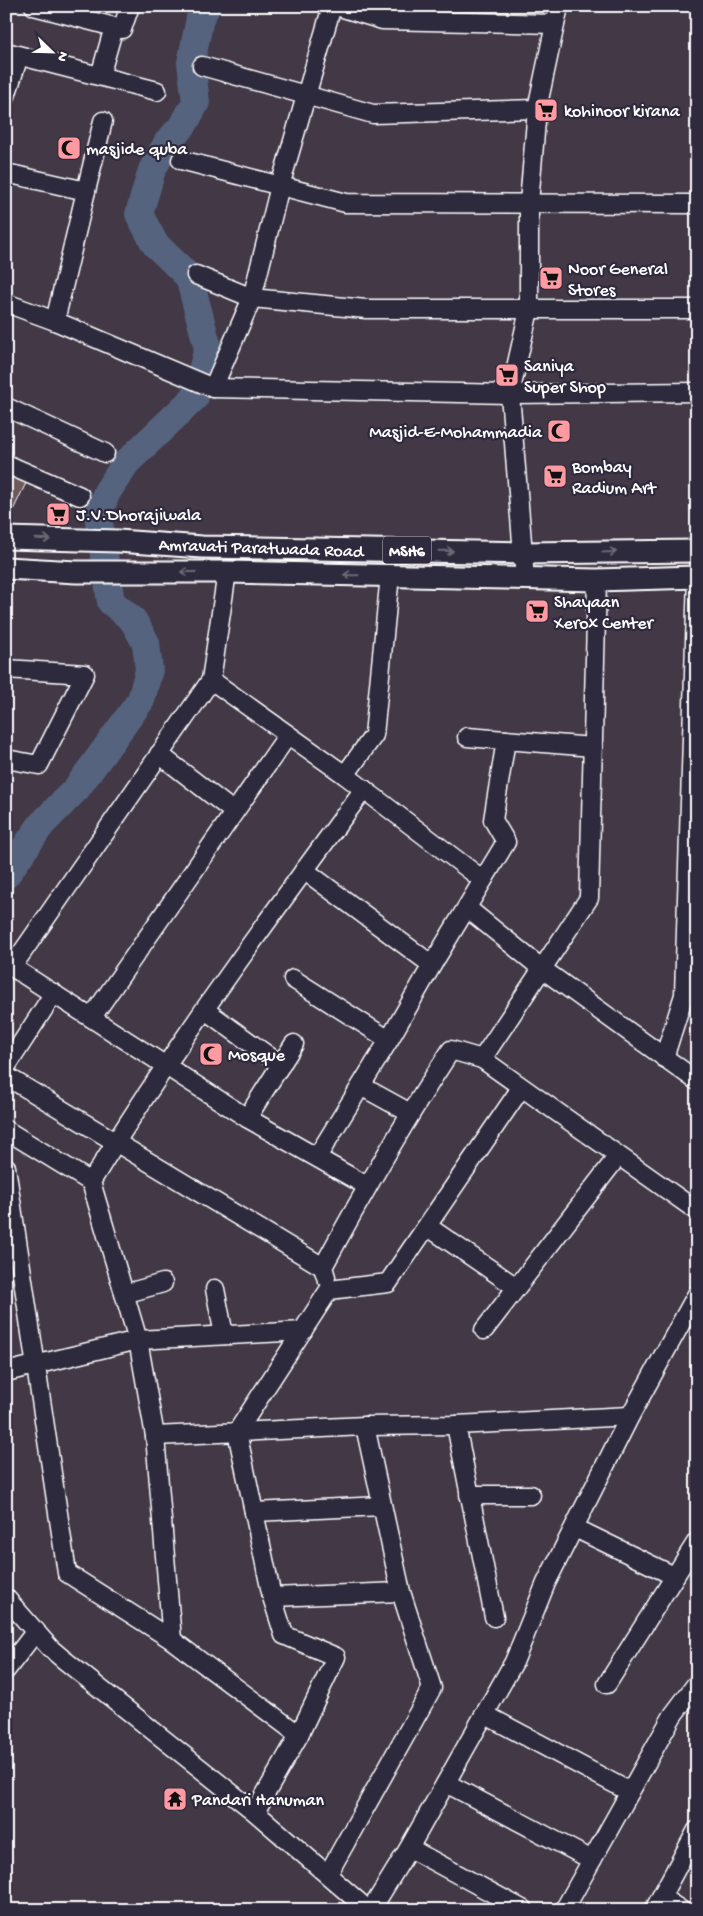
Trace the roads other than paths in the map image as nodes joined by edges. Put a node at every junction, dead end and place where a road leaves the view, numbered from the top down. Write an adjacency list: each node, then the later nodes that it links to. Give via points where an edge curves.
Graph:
1 (34, 6): 8 (street)
2 (130, 6): 8 (street, via 122,29)
3 (332, 6): 14 (street)
4 (336, 6): 6 (street, via 382,20)
5 (559, 6): 7 (street)
6 (437, 14): 7 (street)
7 (555, 24): 15 (street)
8 (114, 27): 11 (street)
9 (13, 54): 11 (street); 13 (street)
10 (202, 66): 14 (street)
11 (100, 76): 12 (street)
12 (157, 90)
13 (6, 96)
14 (307, 96): 15 (street, via 373,114); 19 (street)
15 (536, 109): 21 (street)
16 (103, 121): 20 (street)
17 (181, 160): 19 (street)
18 (6, 174): 20 (street)
19 (280, 186): 21 (street, via 346,203); 24 (street)
20 (86, 191): 28 (street)
21 (529, 203): 22 (street); 27 (street)
22 (697, 204)
23 (196, 275): 24 (street)
24 (252, 298): 27 (street, via 366,309); 29 (street)
25 (6, 303): 28 (street)
26 (697, 309): 27 (street)
27 (528, 310): 31 (street)
28 (55, 321): 29 (street)
29 (208, 387): 31 (street)
30 (697, 392): 31 (street)
31 (510, 394): 38 (street)
32 (6, 407): 33 (street)
33 (105, 454)
34 (6, 464): 35 (street)
35 (80, 496)
36 (6, 538): 38 (main road, Amravati Paratwada Road / MSH6, one-way to 38)
37 (697, 551): 38 (main road, Amravati Paratwada Road / MSH6, one-way to 37)
38 (523, 553): 43 (street)
39 (6, 568): 40 (main road, Amravati Paratwada Road / MSH6, one-way to 39, via 120,573)
40 (227, 572): 41 (main road, Amravati Paratwada Road / MSH6, one-way to 40); 46 (street)
41 (390, 575): 43 (main road, Amravati Paratwada Road / MSH6); 53 (street, via 374,735)
42 (697, 577): 44 (main road, Amravati Paratwada Road / MSH6); 67 (street, via 684,995)
43 (525, 579): 44 (main road, Amravati Paratwada Road / MSH6)
44 (598, 580): 50 (street)
45 (6, 669): 52 (street, via 85,674 39,765)
46 (211, 680): 47 (street); 51 (street)
47 (288, 734): 53 (street); 55 (street)
48 (467, 737): 49 (street)
49 (506, 740): 50 (street); 57 (street, via 493,820 506,842)
50 (593, 747): 60 (street, via 589,898)
51 (160, 754): 55 (street); 62 (street, via 12,967)
52 (8, 762)
53 (345, 775): 54 (street)
54 (364, 789): 56 (street); 57 (street)
55 (234, 812): 64 (street)
56 (304, 870): 59 (street); 63 (street)
57 (483, 880): 58 (street)
58 (467, 908): 59 (street); 60 (street)
59 (432, 964): 65 (street)
60 (541, 968): 67 (street); 68 (street)
61 (293, 979): 65 (street)
62 (54, 992): 64 (street); 71 (street)
63 (205, 1010): 69 (street); 70 (street)
64 (92, 1017): 69 (street)
65 (389, 1040): 74 (street)
66 (294, 1044): 70 (street)
67 (664, 1058): 73 (street)
68 (482, 1059): 75 (street); 76 (street, via 451,1050)
69 (167, 1065): 77 (street); 79 (street)
70 (281, 1065): 77 (street)
71 (6, 1066)
72 (6, 1076): 79 (street)
73 (697, 1081)
74 (361, 1086): 76 (street); 81 (street)
75 (521, 1088): 80 (street); 86 (street)
76 (410, 1113): 84 (street)
77 (247, 1118): 81 (street)
78 (6, 1130): 83 (street)
79 (115, 1142): 83 (street); 87 (street)
80 (618, 1156): 85 (street); 89 (street)
81 (317, 1158): 84 (street)
82 (6, 1167): 98 (street)
83 (91, 1182): 92 (street)
84 (367, 1186): 87 (street)
85 (697, 1211)
86 (427, 1226): 89 (street); 91 (street, via 388,1284)
87 (323, 1267): 91 (street)
88 (163, 1283): 92 (street)
89 (516, 1287): 94 (street)
90 (215, 1290): 96 (street)
91 (330, 1290): 95 (street)
92 (124, 1294): 97 (street)
93 (697, 1294): 100 (street)
94 (484, 1330)
95 (303, 1331): 96 (street); 103 (street)
96 (224, 1335): 97 (street)
97 (138, 1340): 98 (street); 104 (street)
98 (36, 1365): 99 (street); 117 (street, via 67,1572)
99 (6, 1372)
100 (630, 1416): 102 (street); 109 (street)
101 (364, 1426): 102 (street); 103 (street); 107 (street)
102 (456, 1426): 105 (street)
103 (237, 1432): 104 (street); 108 (street)
104 (155, 1436): 117 (street)
105 (469, 1495): 106 (street); 115 (street)
106 (531, 1495)
107 (382, 1506): 108 (street); 112 (street)
108 (254, 1512): 113 (street)
109 (576, 1528): 111 (street); 121 (street, via 546,1583 514,1662)
110 (697, 1541): 111 (street)
111 (674, 1576): 120 (street)
112 (401, 1592): 113 (street); 129 (street, via 432,1688)
113 (272, 1597): 122 (street, via 284,1635 336,1657)
114 (6, 1598): 116 (street)
115 (494, 1617)
116 (36, 1631): 118 (street); 125 (street, via 63,1659)
117 (172, 1640): 122 (street)
118 (6, 1670)
119 (697, 1683): 124 (street, via 673,1715)
120 (607, 1684)
121 (484, 1714): 123 (street); 124 (street)
122 (299, 1735): 125 (street)
123 (446, 1783): 127 (street); 128 (street)
124 (630, 1792): 128 (street)
125 (255, 1812): 129 (street)
126 (697, 1830): 130 (street)
127 (409, 1848): 131 (street); 132 (street)
128 (592, 1860): 133 (street)
129 (328, 1874): 131 (street)
130 (658, 1903): 134 (street)
131 (370, 1910)
132 (524, 1910)
133 (564, 1910)
134 (681, 1910)

